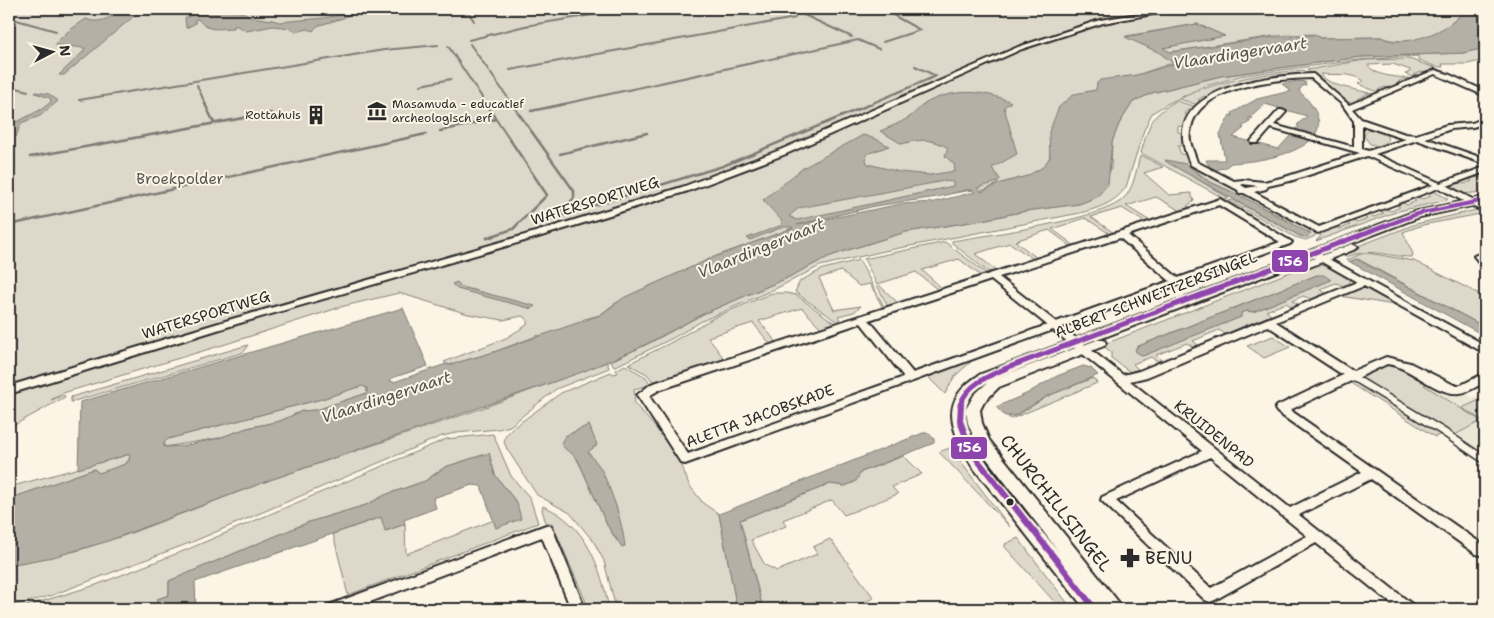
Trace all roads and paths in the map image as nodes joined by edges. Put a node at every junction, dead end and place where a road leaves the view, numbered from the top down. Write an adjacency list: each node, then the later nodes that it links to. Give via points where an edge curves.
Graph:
1 (1177, 9): 37 (street, WATERSPORTWEG, via 1102,21 1020,48 783,152 685,188)
2 (1485, 94): 3 (street, via 1435,72)
3 (1349, 108): 6 (street); 16 (street, via 1313,76 1250,83 1207,100 1187,123 1187,148 1194,163)
4 (1282, 112): 8 (street)
5 (1485, 120): 7 (street)
6 (1358, 121): 10 (street); 12 (street)
7 (1473, 125): 9 (street); 10 (street, via 1450,127)
8 (1270, 126): 11 (street); 12 (street)
9 (1485, 129)
10 (1419, 138): 13 (street); 14 (street)
11 (1255, 141)
12 (1358, 150): 13 (street)
13 (1367, 153): 17 (street); 18 (street)
14 (1485, 162)
15 (1485, 169): 18 (street)
16 (1231, 184): 17 (street); 19 (street)
17 (1264, 184): 19 (street, via 1257,189)
18 (1441, 186): 19 (street, via 1318,230); 20 (street)
19 (1242, 190)
20 (1481, 204): 23 (street, ALBERT SCHWEITZERSINGEL, via 1416,214)
21 (1122, 235): 25 (street, ALETTA JACOBSKADE); 26 (street); 26 (street, ALETTA JACOBSKADE, via 1220,202 1287,242)
22 (1485, 254): 24 (street, via 1479,256)
23 (1318, 256): 27 (street); 31 (street, ALBERT SCHWEITZERSINGEL)
24 (1485, 264)
25 (993, 277): 28 (street, ALETTA JACOBSKADE); 30 (street)
26 (1176, 281): 30 (street, ALETTA JACOBSKADE)
27 (1364, 282): 29 (street); 32 (street)
28 (863, 319): 35 (street); 35 (street, ALETTA JACOBSKADE, via 655,387 643,395 685,460)
29 (1267, 321): 33 (street); 36 (street, via 1143,374)
30 (1054, 326): 31 (street); 35 (street, ALETTA JACOBSKADE)
31 (1079, 346): 36 (street, KRUIDENPAD); 38 (street, ALBERT SCHWEITZERSINGEL, via 994,384 982,393)
32 (1485, 349)
33 (1352, 376): 34 (street, via 1386,360 1396,360 1454,390); 40 (street); 41 (street, via 1281,409)
34 (1485, 377)
35 (911, 378)
36 (1120, 380): 39 (street, KRUIDENPAD)
37 (9, 390)
38 (965, 417): 43 (street, CHURCHILLSINGEL)
39 (1211, 452): 42 (street, KRUIDENPAD); 44 (street, via 1107,500 1210,596)
40 (1485, 460)
41 (1372, 473): 42 (street); 45 (street, via 1481,550)
42 (1288, 514): 44 (street, KRUIDENPAD)
43 (1036, 523): 50 (street, CHURCHILLSINGEL); 51 (street, CHURCHILLSINGEL)
44 (1316, 537): 47 (street, KRUIDENPAD)
45 (1485, 548)
46 (363, 604): 48 (street); 49 (street, via 546,530)
47 (1402, 608)
48 (334, 609)
49 (578, 609)
50 (1094, 609)
51 (1114, 609)

